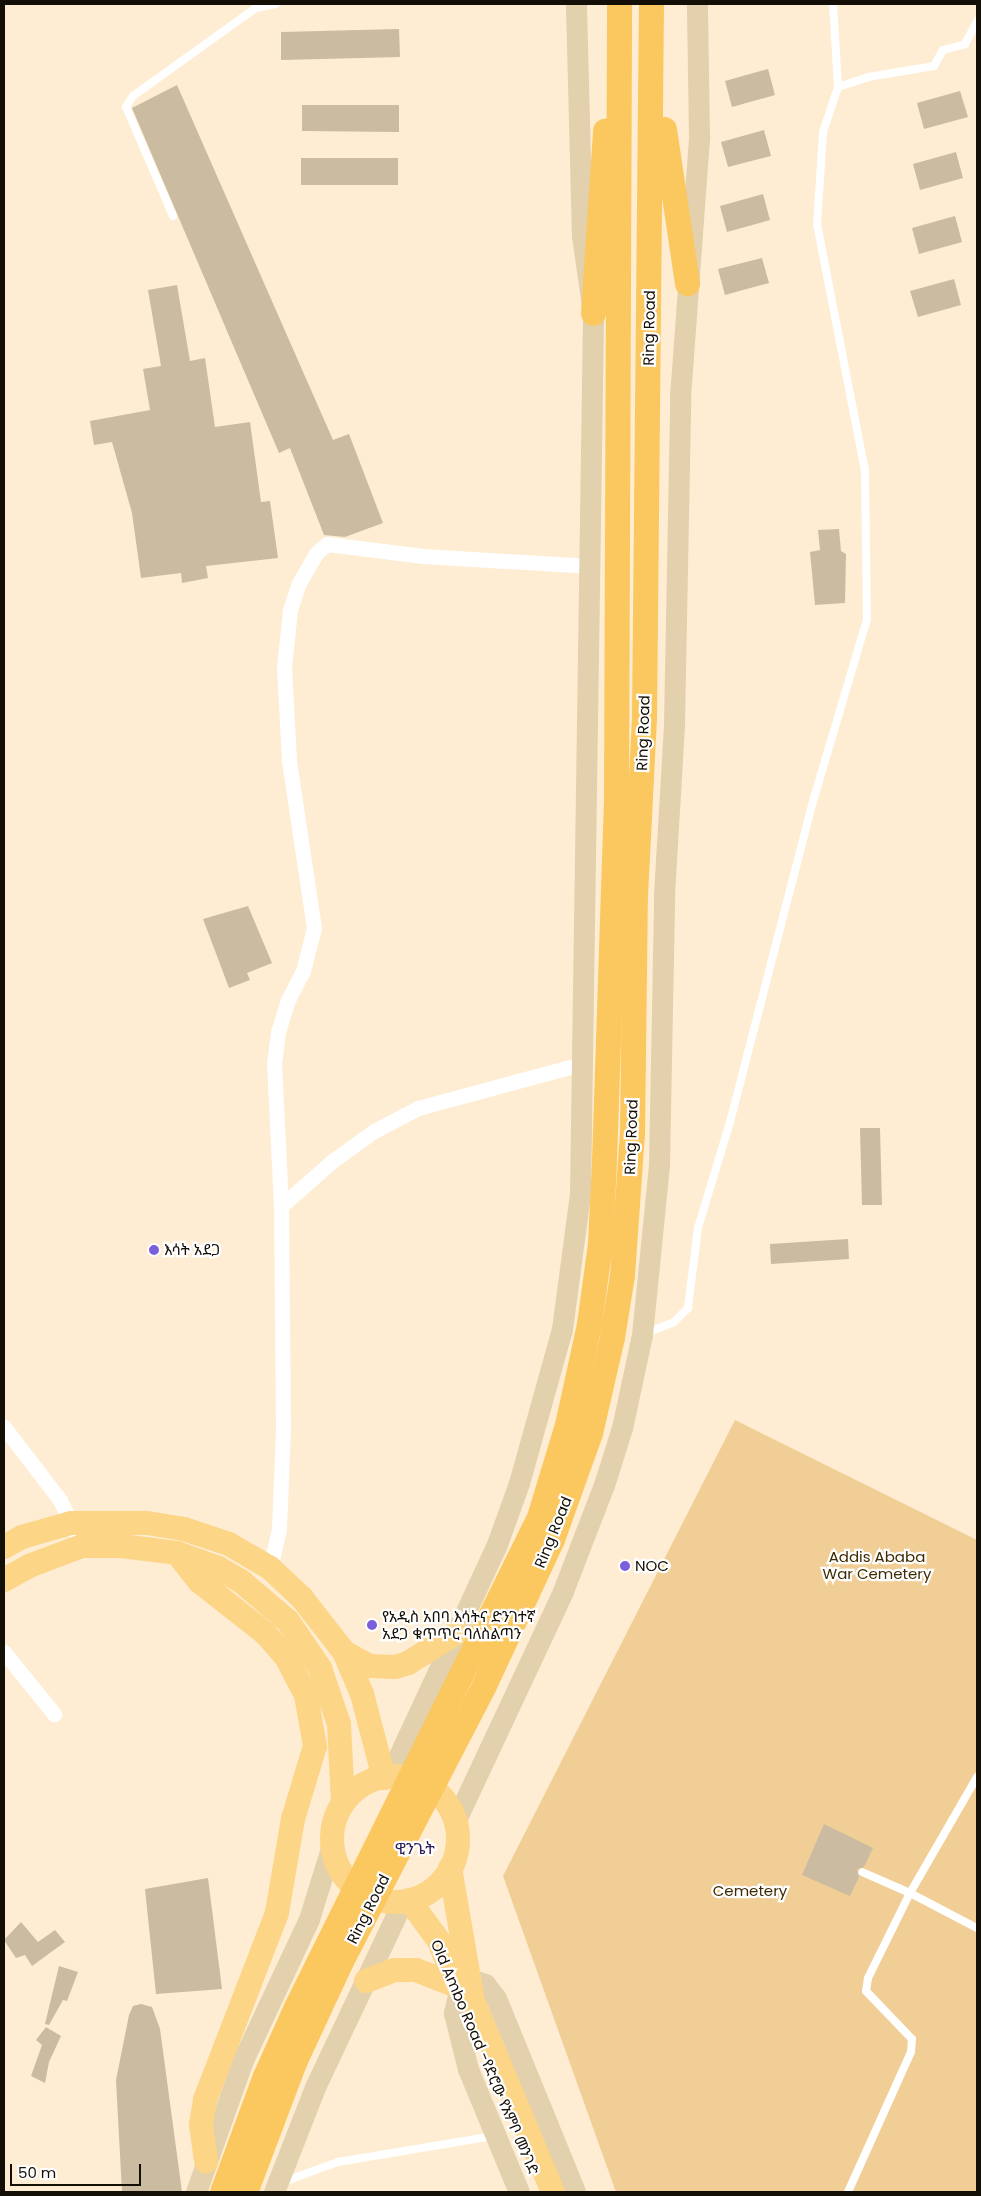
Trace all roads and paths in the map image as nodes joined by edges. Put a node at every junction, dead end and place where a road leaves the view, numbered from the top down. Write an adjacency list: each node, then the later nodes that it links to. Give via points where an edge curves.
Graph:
1 (276, 4): 11 (lane, via 256,8 133,96 126,107)
2 (576, 4): 13 (main road, via 582,236)
3 (619, 4): 8 (highway, Ring Road)
4 (651, 4): 9 (highway, Ring Road)
5 (697, 4): 12 (main road, Ring Road, via 700,136)
6 (833, 4): 10 (lane)
7 (977, 21): 10 (lane, via 965,44 943,50 934,66 877,75)
8 (621, 76): 13 (highway, via 608,102); 45 (highway, Ring Road, via 616,802 600,1244 580,1374 539,1517 296,2007 265,2076)
9 (653, 85): 12 (highway, via 665,136); 46 (highway, Ring Road, via 644,718 635,895 632,1141 622,1276 600,1390 590,1433 552,1539 484,1685 341,1961 295,2060)
10 (838, 88): 17 (lane, via 822,132 817,224 866,480 867,619 814,798 728,1131 698,1228 688,1308 674,1322)
11 (173, 216)
12 (687, 283): 17 (main road, Ring Road, via 680,397 674,724 664,894 659,1165)
13 (593, 313): 14 (main road)
14 (592, 566): 15 (main road); 16 (street, via 423,556 327,544 316,554 299,583 290,610 284,667 289,761 314,928 310,950 278,1032 274,1064)
15 (585, 1062): 16 (street, via 418,1108 374,1131 331,1162); 25 (main road, via 580,1194 562,1330 516,1492 496,1547)
16 (281, 1206): 23 (street, via 282,1484 279,1529)
17 (642, 1335): 32 (main road, Ring Road, via 622,1428 604,1485 563,1591)
18 (4, 1427): 19 (street, via 60,1500)
19 (71, 1523): 20 (street); 21 (main road, via 22,1537); 23 (main road, via 147,1523 184,1529 229,1544)
20 (82, 1546): 22 (main road, via 121,1546); 24 (main road, via 29,1566)
21 (4, 1547)
22 (177, 1553): 31 (main road, via 218,1568 242,1582 266,1600 305,1642 335,1707 344,1776); 42 (main road, via 200,1582 266,1634 286,1657 306,1695 315,1746 293,1819 276,1913 205,2100 201,2125)
23 (270, 1568): 27 (main road, via 302,1598)
24 (4, 1580)
25 (456, 1633): 27 (main road, via 408,1664 395,1667 369,1666); 29 (main road)
26 (4, 1652): 28 (street)
27 (344, 1652): 29 (main road, via 362,1694)
28 (54, 1714)
29 (386, 1777): 31 (main road, via 354,1791); 32 (main road, via 403,1777 430,1787 441,1797)
30 (977, 1777): 36 (lane)
31 (343, 1804): 33 (main road, via 336,1816)
32 (455, 1822): 34 (main road, via 457,1846)
33 (332, 1845): 37 (main road, via 341,1872 350,1884 374,1899); 42 (main road, via 309,1919 243,2060)
34 (450, 1868): 37 (main road, via 433,1889); 40 (main road, Old Ambo Road -የድሮው የአምቦ መንገድ)
35 (862, 1872): 36 (lane)
36 (910, 1893): 38 (lane); 51 (lane, via 868,1978 866,1991 908,2030 912,2039 911,2052)
37 (406, 1901): 39 (main road); 40 (main road, Old Ambo Road -የድሮው የአምቦ መንገድ, via 439,1941)
38 (977, 1928)
39 (366, 1981): 40 (main road, via 394,1970 416,1970); 43 (main road, via 316,2085)
40 (461, 1985): 41 (main road, via 454,2002 457,2032); 48 (main road, Old Ambo Road -የድሮው የአምቦ መንገድ); 49 (main road, Old Ambo Road -የድሮው የአምቦ መንገድ); 50 (main road, via 484,1984 496,1998)
41 (495, 2136): 43 (lane, via 338,2162); 47 (main road)
42 (206, 2162): 44 (main road)
43 (275, 2188)
44 (196, 2192)
45 (222, 2192)
46 (245, 2192)
47 (519, 2192)
48 (541, 2192)
49 (553, 2192)
50 (575, 2192)
51 (848, 2192)

